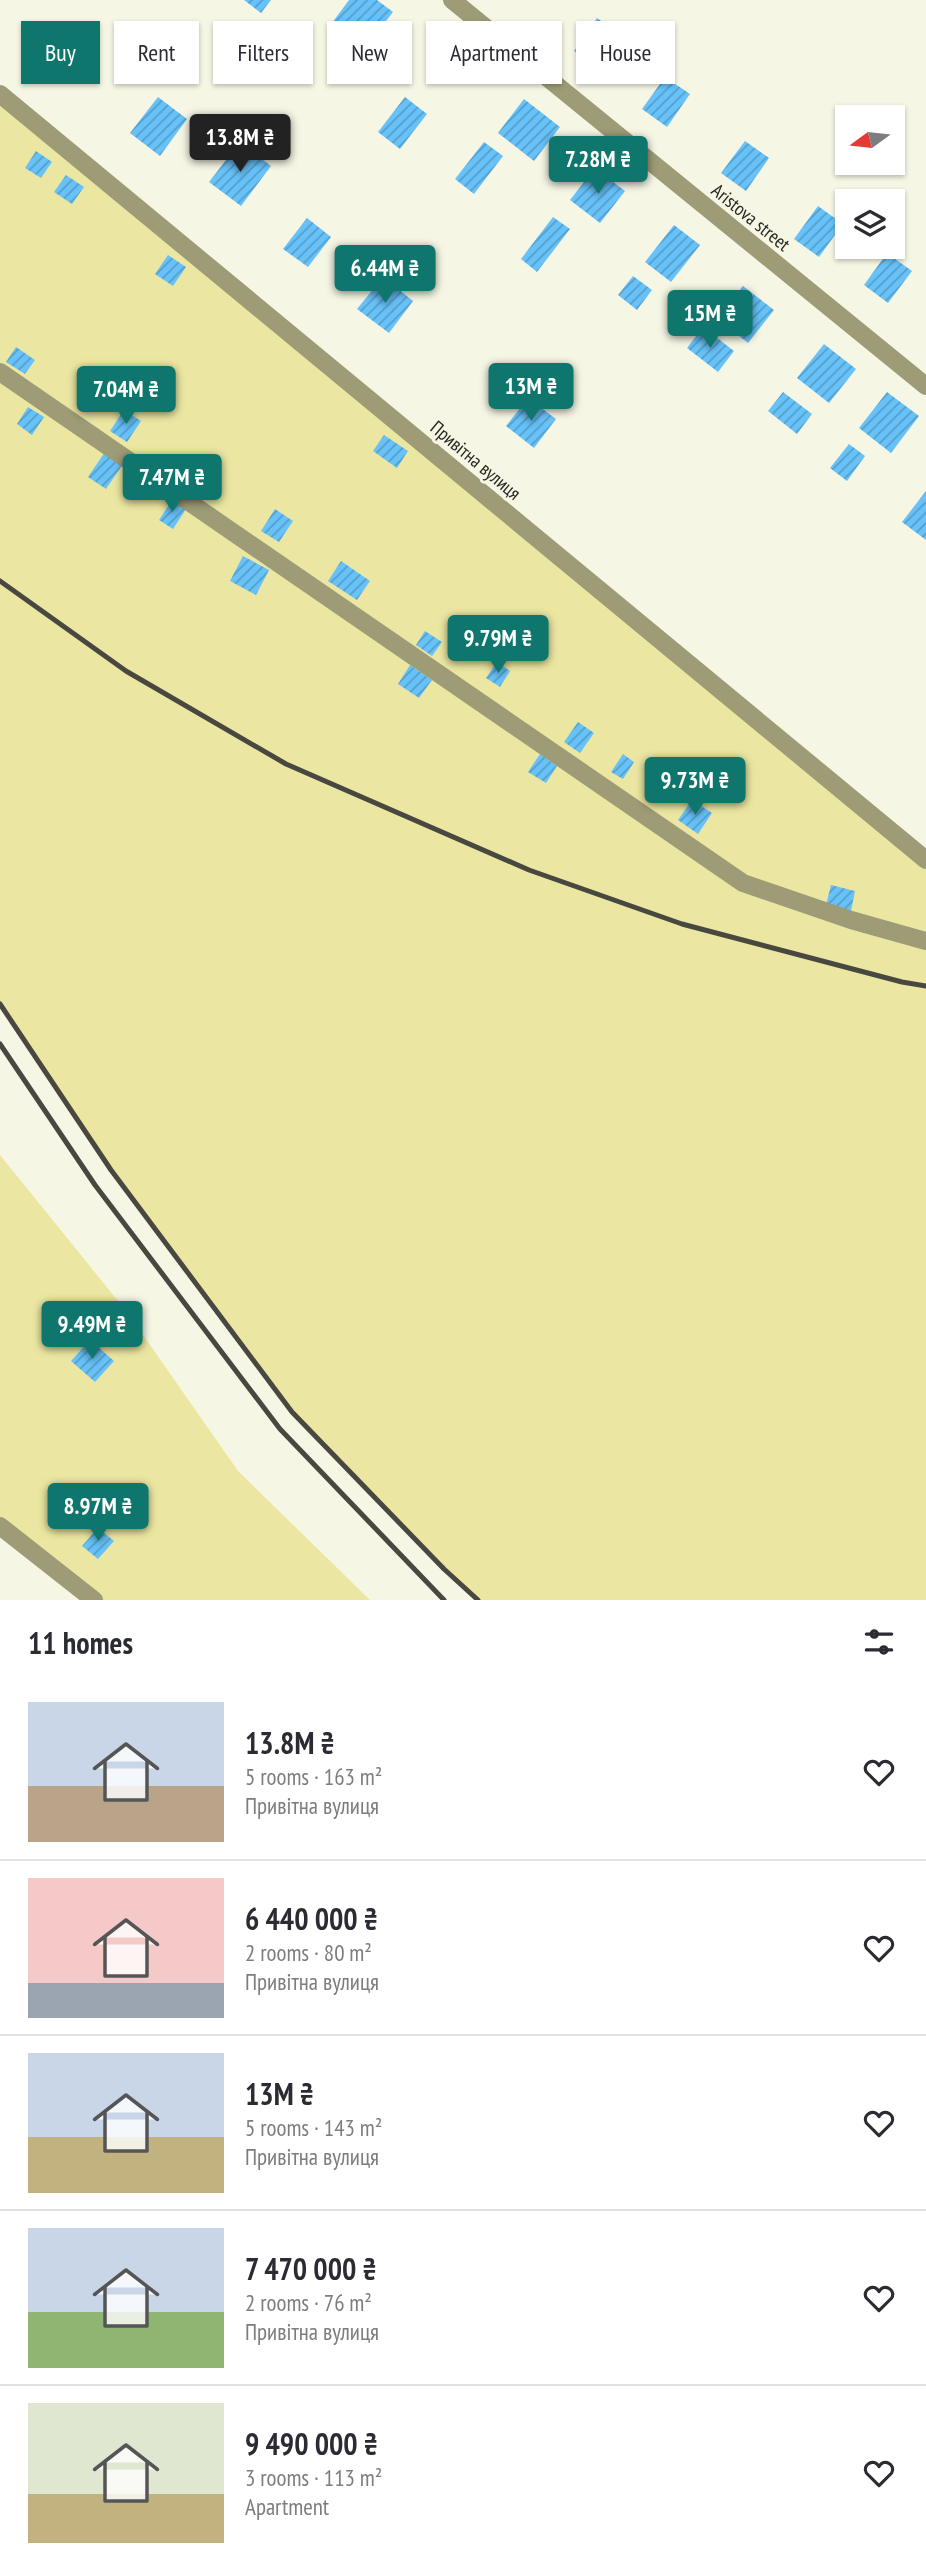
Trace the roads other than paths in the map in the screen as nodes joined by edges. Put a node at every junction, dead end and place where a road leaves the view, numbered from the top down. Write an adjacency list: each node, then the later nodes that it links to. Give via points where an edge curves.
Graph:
1 (452, 0): 4 (street, Aristova street)
2 (0, 94): 5 (street, Привітна вулиця)
3 (0, 372): 6 (street, via 743,883)
4 (926, 386)
5 (926, 859)
6 (926, 941)
7 (0, 1526): 8 (street)
8 (94, 1600)

